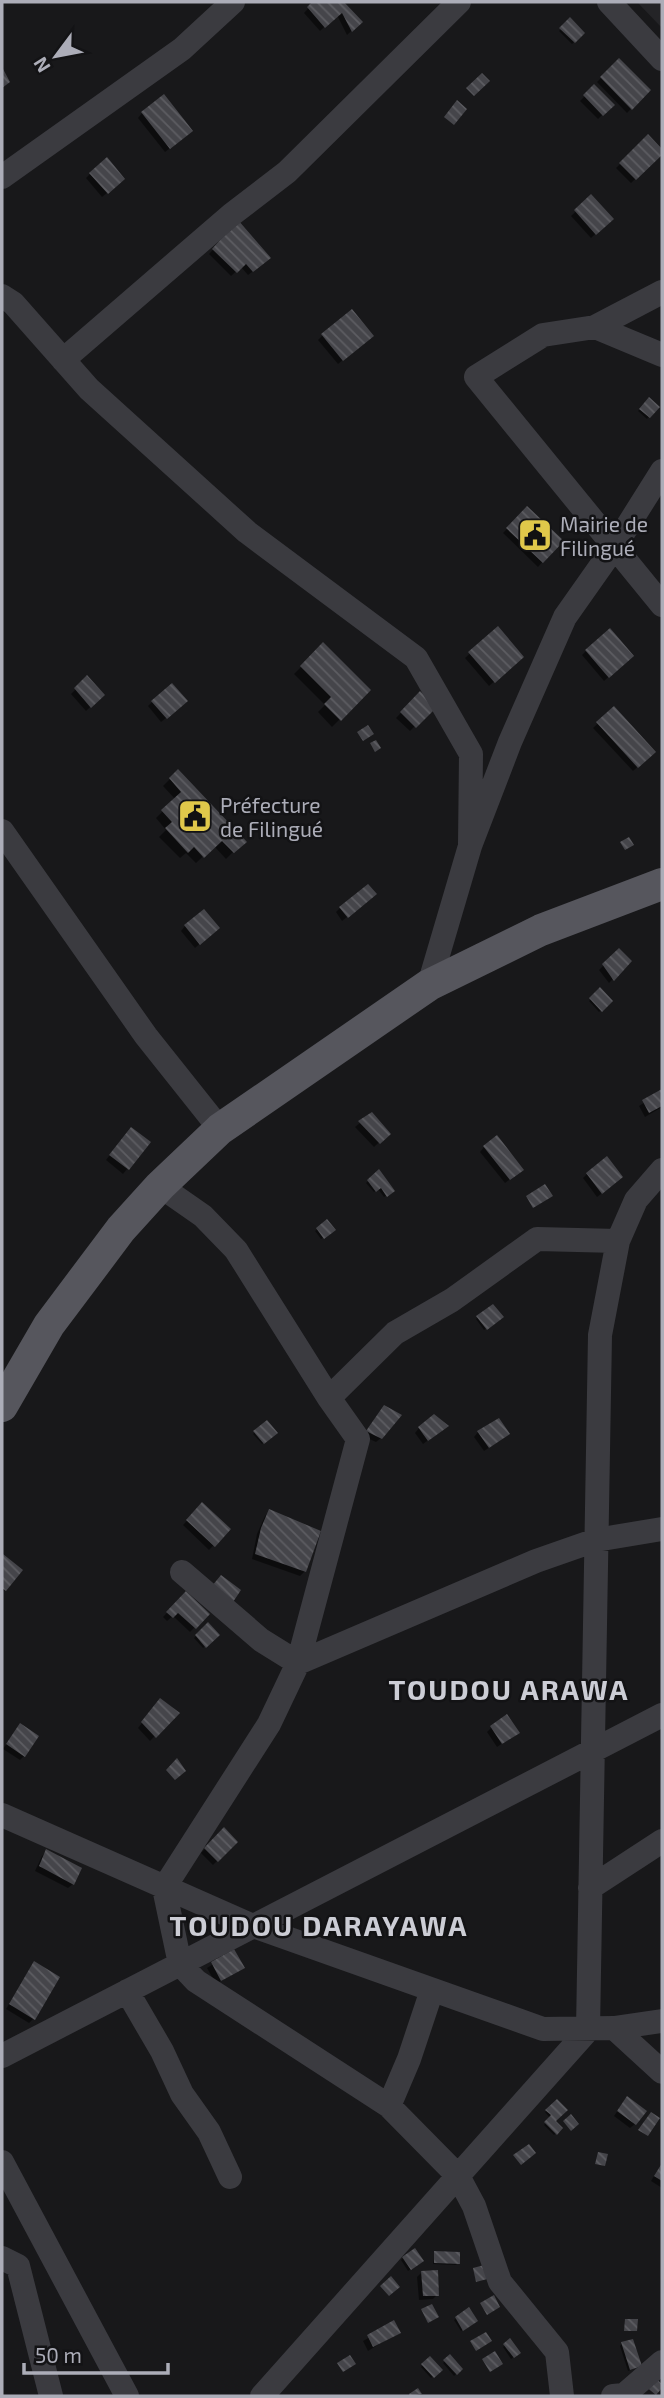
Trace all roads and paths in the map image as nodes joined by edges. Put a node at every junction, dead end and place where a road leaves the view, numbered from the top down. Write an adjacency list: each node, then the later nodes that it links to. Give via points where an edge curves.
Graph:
1 (233, 2): 5 (street, via 183,49)
2 (459, 2): 10 (street, via 287,173 231,215)
3 (608, 2): 4 (street)
4 (662, 59)
5 (2, 177)
6 (662, 292): 8 (street)
7 (2, 296): 10 (street)
8 (595, 327): 9 (street); 12 (street, via 543,335 477,377)
9 (662, 355)
10 (64, 360): 15 (street, via 89,389 247,532 416,659 471,754)
11 (662, 471): 12 (street)
12 (615, 547): 13 (street); 15 (street, via 565,617)
13 (662, 605)
14 (2, 831): 18 (street, via 146,1036)
15 (470, 846): 17 (street)
16 (662, 884): 17 (main road, via 541,930)
17 (429, 985): 18 (main road)
18 (220, 1129): 19 (main road)
19 (160, 1186): 22 (street, via 203,1216 236,1250); 23 (main road, via 121,1229 49,1325)
20 (657, 1188): 21 (street, via 636,1200)
21 (618, 1241): 22 (street, via 537,1239 452,1300 395,1333); 25 (street, via 600,1335)
22 (329, 1398): 27 (street, via 358,1439)
23 (2, 1406)
24 (662, 1529): 25 (street)
25 (597, 1540): 27 (street, via 536,1561); 29 (street)
26 (182, 1572): 27 (street, via 261,1640)
27 (298, 1663): 32 (street, via 269,1724)
28 (662, 1715): 29 (street)
29 (592, 1751): 33 (street); 34 (street)
30 (2, 1815): 32 (street)
31 (662, 1842): 33 (street)
32 (164, 1888): 34 (street); 35 (street)
33 (590, 1888): 40 (street)
34 (253, 1926): 35 (street); 36 (street)
35 (180, 1964): 37 (street); 43 (street, via 196,1981)
36 (432, 1990): 40 (street, via 543,2029); 43 (street)
37 (127, 1991): 41 (street); 46 (street)
38 (662, 2021): 39 (street)
39 (614, 2028): 40 (street); 42 (street)
40 (589, 2030): 45 (street)
41 (2, 2056)
42 (662, 2072)
43 (389, 2106): 45 (street)
44 (2, 2162): 50 (street)
45 (458, 2176): 51 (street); 52 (street, via 474,2206 500,2282 557,2352)
46 (230, 2177)
47 (2, 2258): 49 (street, via 18,2266)
48 (662, 2362): 53 (street, via 624,2395)
49 (51, 2396)
50 (127, 2396)
51 (262, 2396)
52 (562, 2396)
53 (613, 2396)

